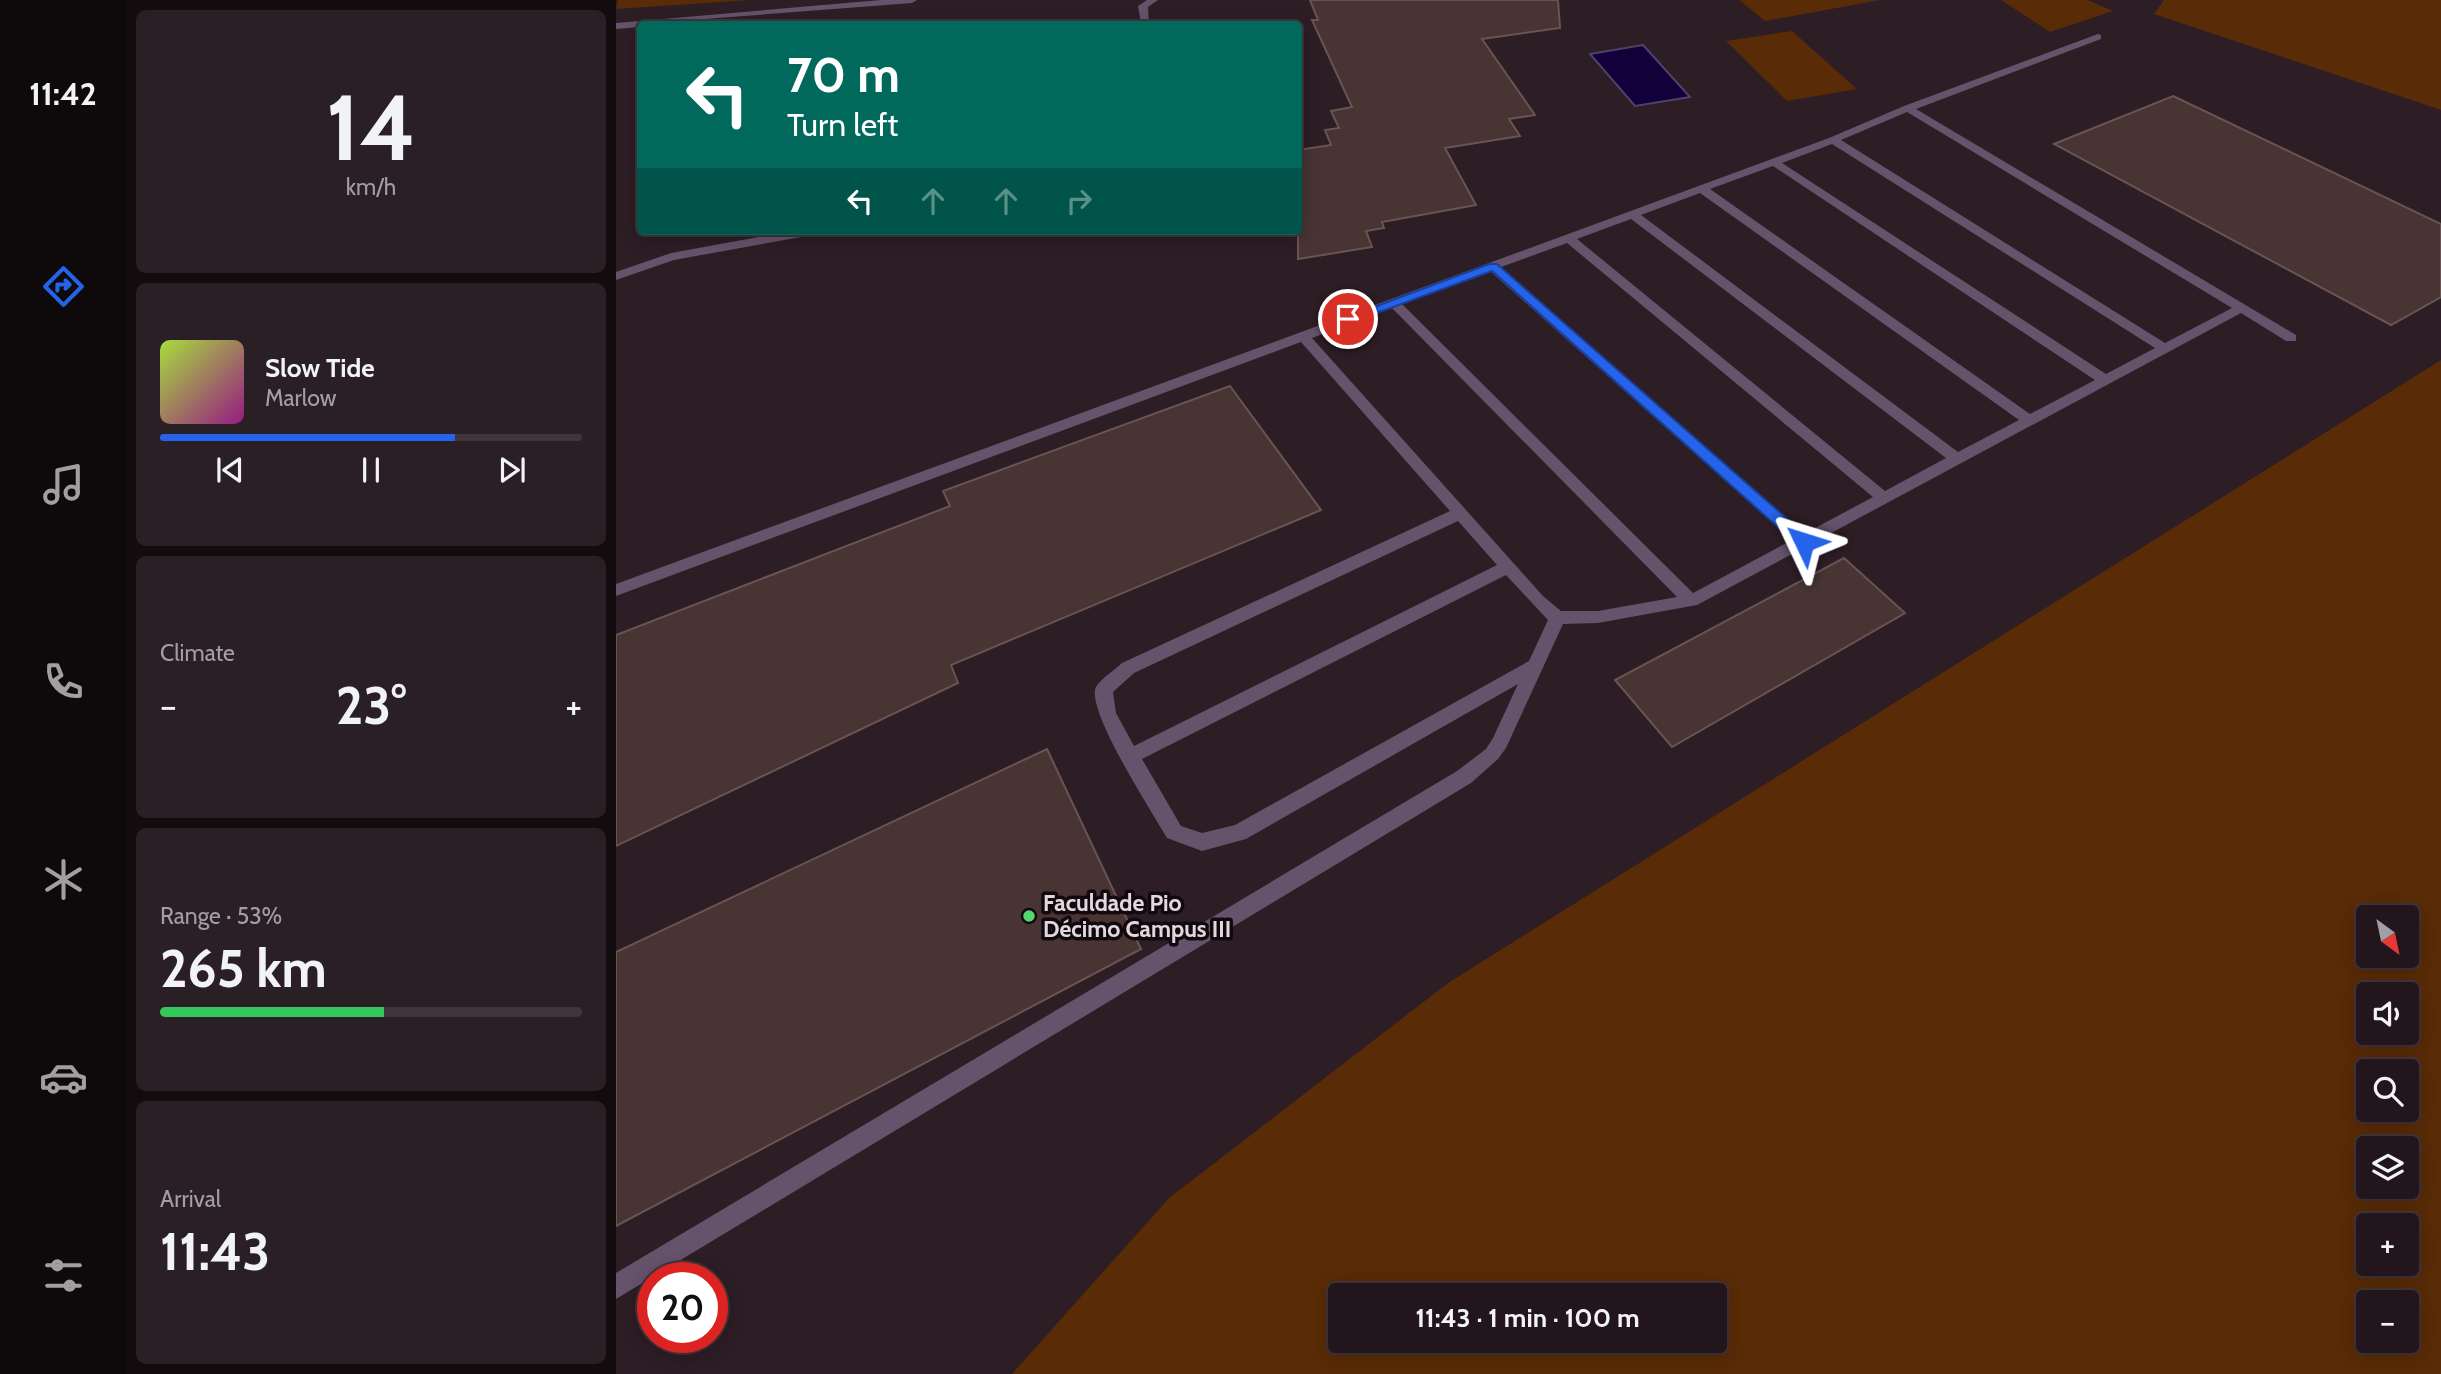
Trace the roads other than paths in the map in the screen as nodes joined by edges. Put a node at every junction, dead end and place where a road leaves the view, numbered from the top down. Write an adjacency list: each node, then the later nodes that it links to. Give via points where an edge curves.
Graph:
1 (912, 0): 3 (street)
2 (1153, 0): 4 (street, via 1143,6)
3 (673, 21)
4 (1145, 21)
5 (637, 24): 6 (street)
6 (616, 26)
7 (2098, 37): 8 (street)
8 (1908, 108): 9 (street); 18 (street)
9 (1833, 140): 10 (street); 21 (street)
10 (1774, 162): 11 (street); 22 (street)
11 (1702, 188): 12 (street); 23 (street)
12 (1632, 214): 14 (street); 24 (street)
13 (790, 235): 16 (street, via 671,257)
14 (1569, 238): 15 (street); 25 (street)
15 (1493, 267): 17 (street); 27 (street)
16 (616, 276)
17 (1393, 302): 19 (street); 30 (street)
18 (2239, 309): 20 (street); 21 (street)
19 (1303, 336): 26 (street); 29 (street)
20 (2291, 338)
21 (2164, 348): 22 (street)
22 (2105, 380): 23 (street)
23 (2030, 421): 24 (street)
24 (1957, 459): 25 (street)
25 (1884, 498): 27 (street)
26 (1460, 513): 28 (street); 33 (street, via 1128,668 1104,690 1107,715)
27 (1804, 542): 30 (street)
28 (1508, 567): 31 (street); 33 (street)
29 (616, 590)
30 (1692, 601): 31 (street, via 1598,617)
31 (1557, 618): 32 (street)
32 (1538, 664): 33 (street, via 1239,833 1202,842 1174,832); 34 (street, via 1500,743 1464,777)
33 (1131, 756)
34 (616, 1287)

